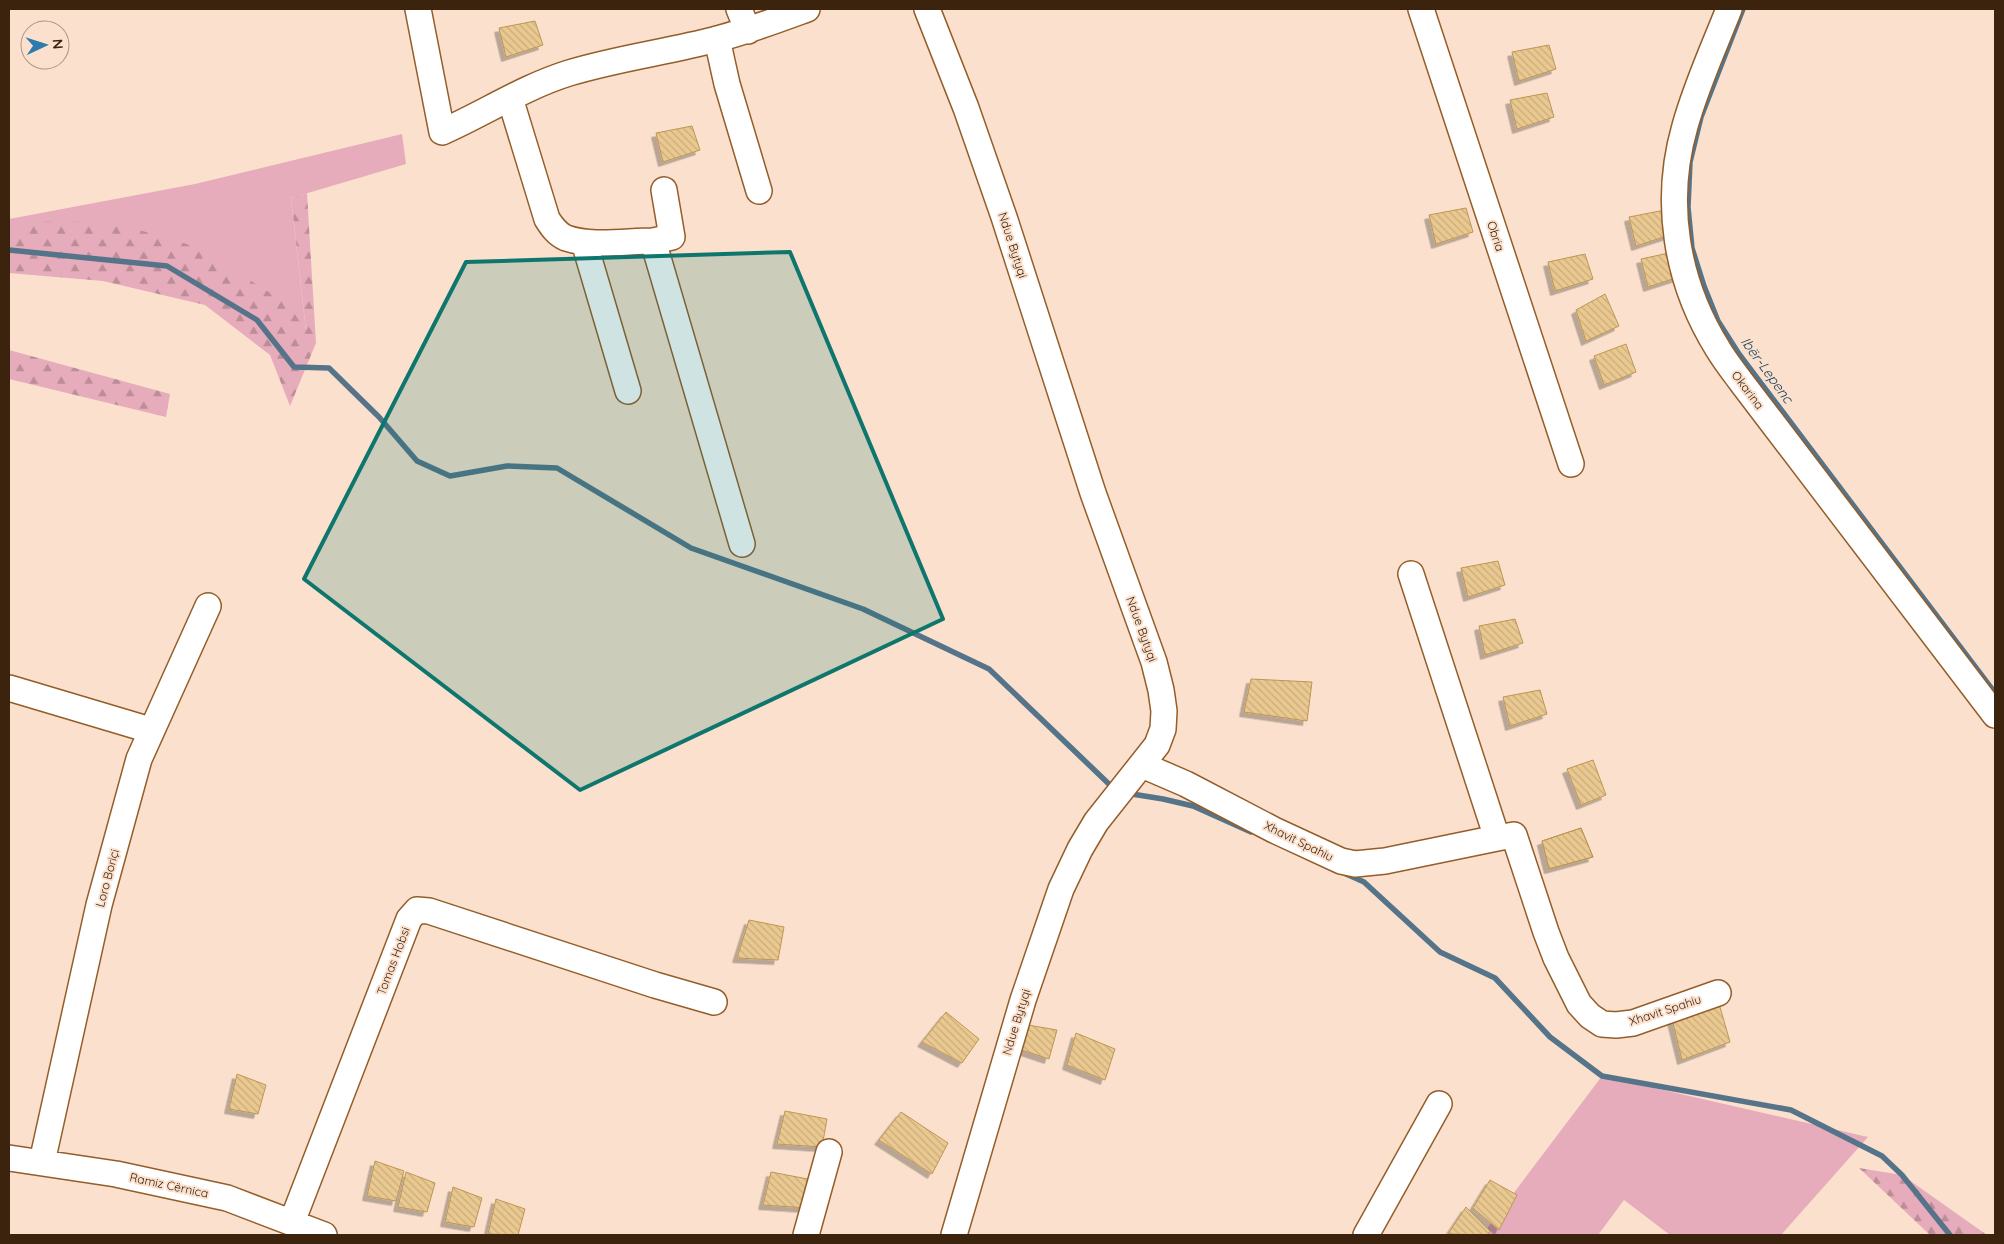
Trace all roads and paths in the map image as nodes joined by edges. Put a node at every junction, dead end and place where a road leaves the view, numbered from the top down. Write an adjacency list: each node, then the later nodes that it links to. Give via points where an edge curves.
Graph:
1 (418, 9): 8 (street, via 442,132)
2 (807, 9): 6 (street)
3 (927, 9): 21 (street, Ndue Bytyqi, via 1004,217 1092,493 1154,662 1164,711 1163,730 1157,745)
4 (1421, 9): 14 (street, Obria)
5 (1729, 9): 19 (street, Okarina, via 1685,125 1677,160 1674,218 1678,250 1687,281 1718,348 1742,383)
6 (743, 20): 7 (street)
7 (717, 39): 8 (street, via 601,64); 10 (street)
8 (510, 98): 12 (street, via 547,219 565,238)
9 (664, 190): 11 (street, via 672,237)
10 (759, 190)
11 (652, 240): 12 (street); 15 (street)
12 (584, 242): 13 (street)
13 (628, 391)
14 (1571, 464)
15 (742, 544)
16 (1411, 574): 22 (street)
17 (208, 606): 20 (street, Loro Boriçi)
18 (9, 688): 20 (street)
19 (1995, 715)
20 (150, 730): 28 (street, Loro Boriçi, via 138,759 99,905)
21 (1142, 765): 22 (street, Xhavit Spahiu, via 1274,830 1341,861 1355,864); 32 (street, Ndue Bytyqi, via 1096,822 1061,889 1023,1000)
22 (1497, 838): 23 (street, Xhavit Spahiu, via 1514,835 1556,958 1579,1004 1590,1016 1602,1024 1633,1022)
23 (1718, 993)
24 (714, 1002): 29 (street, Tomas Hobsi, via 429,911 416,910 409,919)
25 (1439, 1104): 33 (street)
26 (829, 1152): 31 (street)
27 (9, 1158): 28 (street, Ramiz Cërnica)
28 (42, 1162): 29 (street, Ramiz Cërnica, via 227,1198)
29 (292, 1222): 30 (street, Ramiz Cërnica)
30 (324, 1235)
31 (806, 1235)
32 (954, 1235)
33 (1366, 1235)

